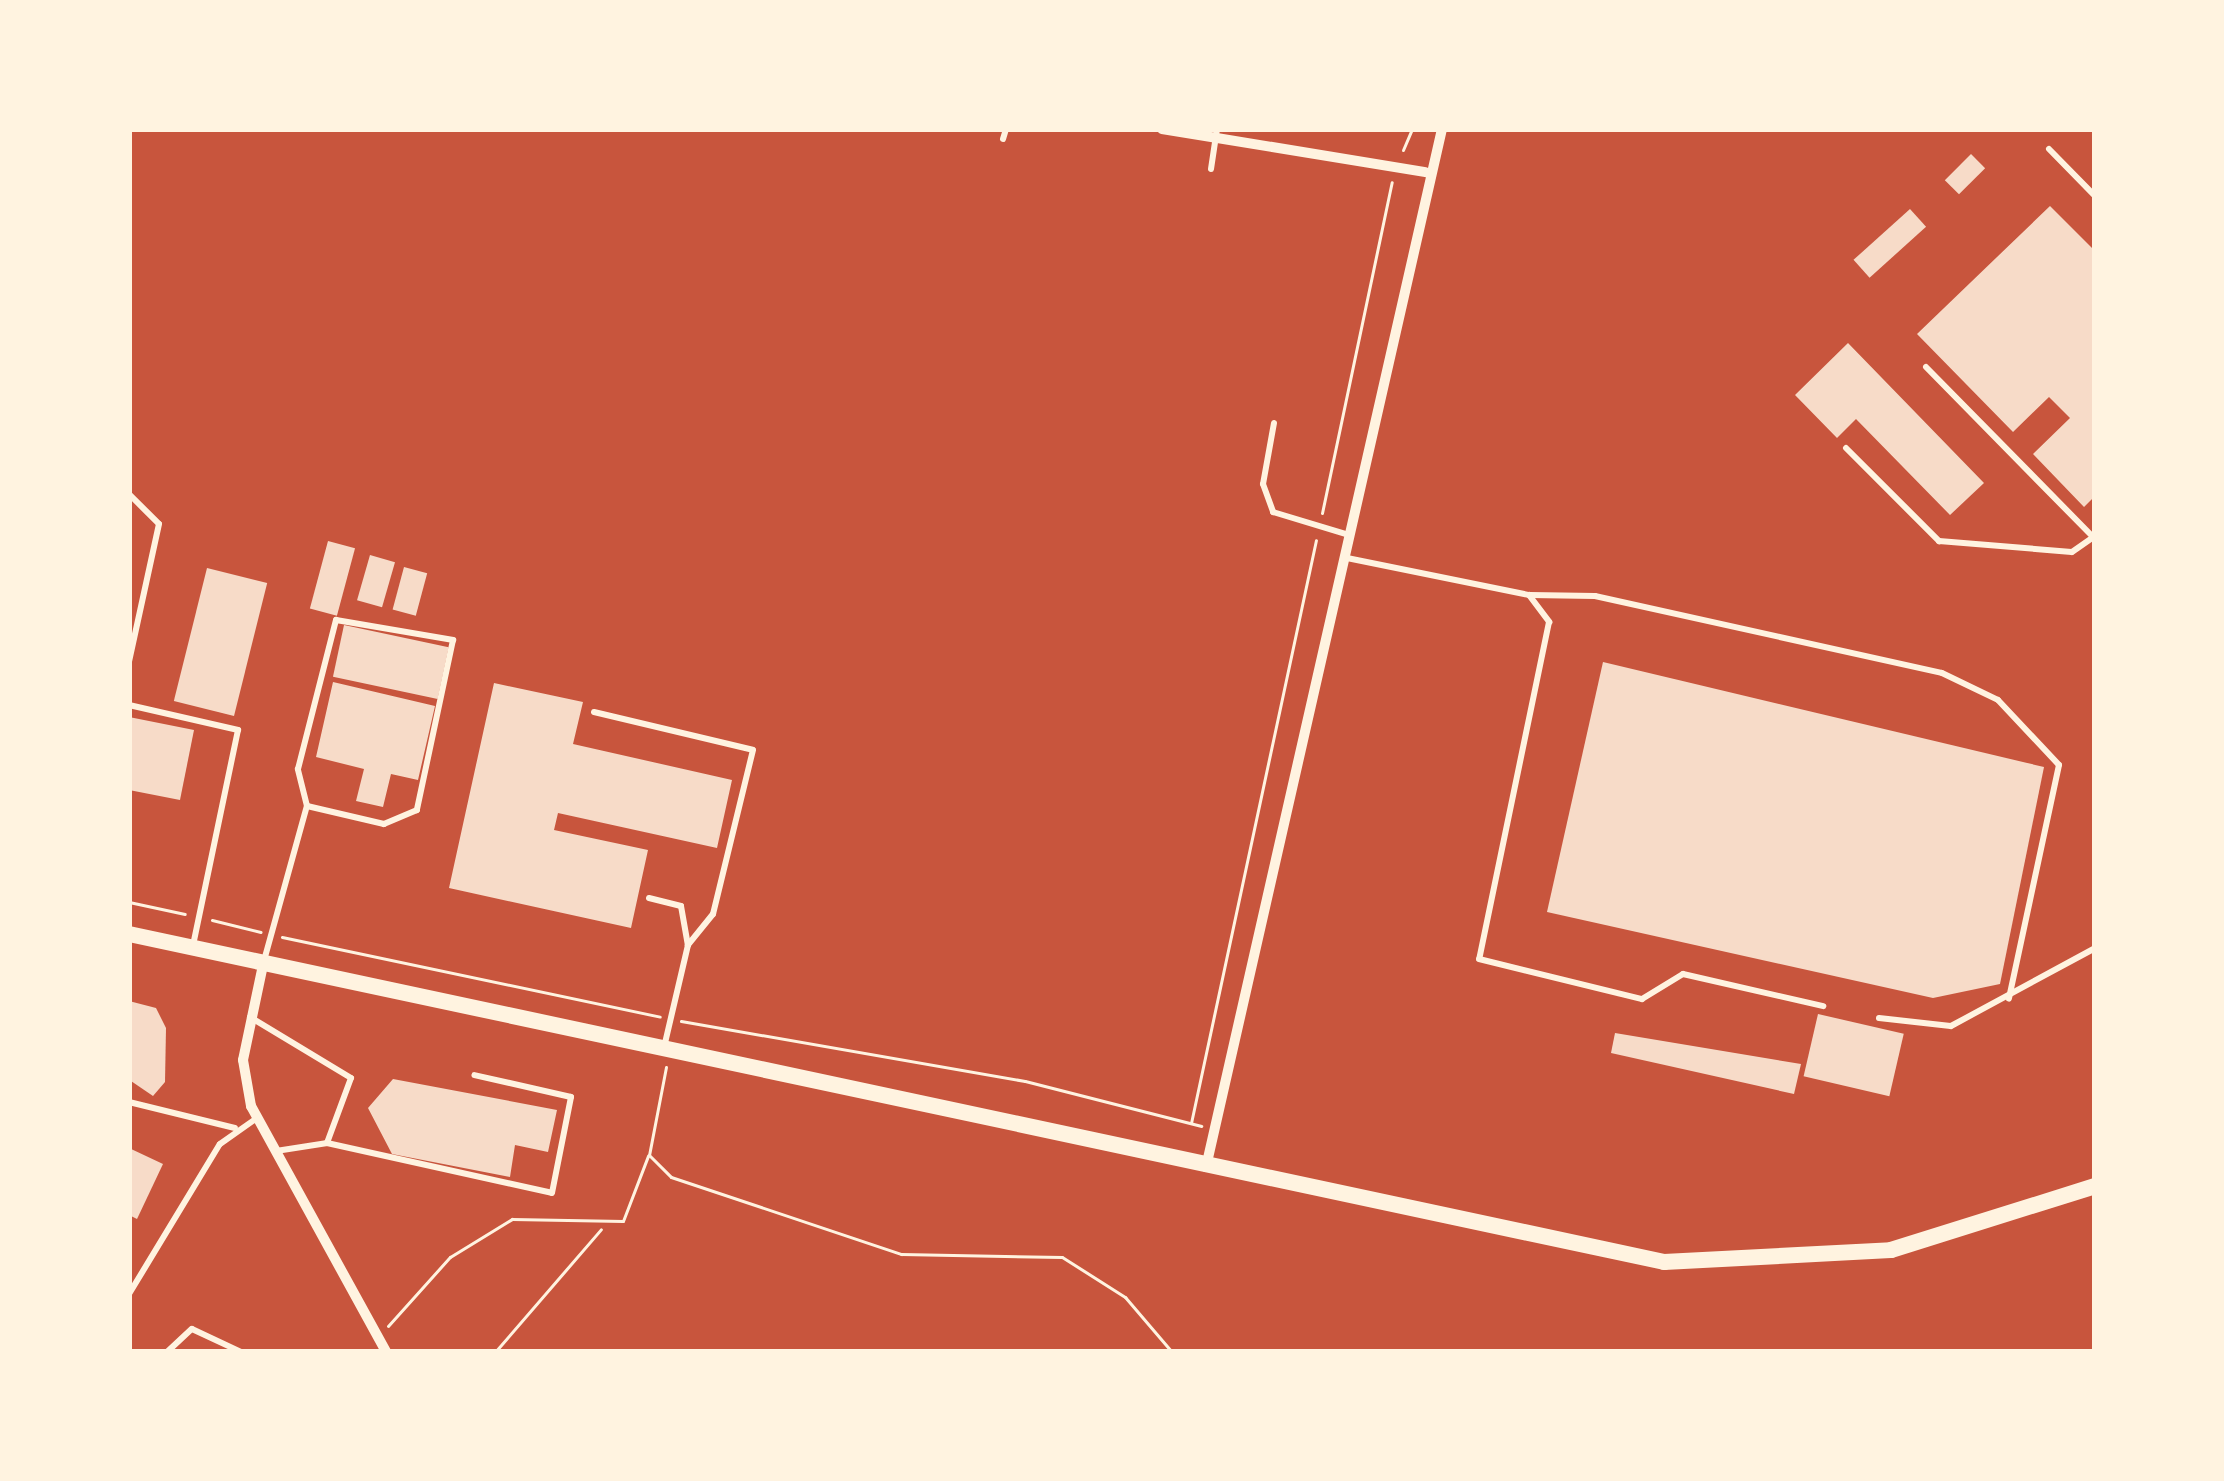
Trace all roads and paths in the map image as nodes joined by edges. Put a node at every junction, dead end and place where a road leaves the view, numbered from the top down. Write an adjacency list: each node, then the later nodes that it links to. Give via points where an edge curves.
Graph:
1 (1006, 129): 6 (lane)
2 (1162, 129): 5 (street)
3 (1412, 129): 8 (path)
4 (1442, 129): 10 (street)
5 (1216, 133): 8 (street); 9 (lane)
6 (1003, 139)
7 (2049, 149): 11 (lane)
8 (1396, 165): 10 (street); 16 (path)
9 (1211, 169)
10 (1426, 172): 17 (street)
11 (2095, 196)
12 (1926, 367): 18 (lane)
13 (1274, 423): 16 (lane, via 1265,499 1273,512)
14 (1846, 448): 18 (lane, via 1940,542 2072,551)
15 (129, 494): 21 (lane, via 160,524)
16 (1320, 526): 17 (lane); 39 (path)
17 (1349, 535): 19 (street)
18 (2094, 536)
19 (1344, 557): 20 (lane); 44 (street)
20 (1529, 596): 31 (lane, via 1595,596 1872,657 1997,700 2059,765); 32 (lane, via 1549,622 1546,655 1479,959 1642,999 1683,974)
21 (129, 662)
22 (129, 705): 29 (lane, via 238,730)
23 (594, 712): 27 (lane, via 753,751 713,914)
24 (308, 806): 24 (lane, via 384,824 417,810 458,658 453,640 336,620 298,769); 30 (lane)
25 (649, 898): 27 (lane, via 681,906)
26 (129, 934): 29 (main road)
27 (688, 945): 35 (lane)
28 (2095, 948): 31 (lane)
29 (193, 949): 30 (main road)
30 (263, 965): 33 (street); 35 (main road)
31 (2009, 999): 34 (lane, via 1952,1026)
32 (1823, 1006)
33 (250, 1017): 38 (street, via 243,1060); 41 (lane, via 351,1078)
34 (1879, 1018)
35 (666, 1053): 43 (path); 44 (main road)
36 (474, 1075): 41 (lane, via 571,1097 552,1193)
37 (129, 1102): 40 (lane)
38 (257, 1118): 40 (lane); 42 (street)
39 (1191, 1124)
40 (235, 1128): 47 (lane)
41 (327, 1143): 42 (lane)
42 (276, 1151): 48 (street)
43 (649, 1155): 46 (path, via 623,1221); 53 (path, via 671,1177 853,1243 1062,1257 1125,1297)
44 (1205, 1170): 45 (main road, via 1584,1251 1750,1264 1911,1245)
45 (2095, 1186)
46 (603, 1228): 48 (path, via 534,1211 512,1219 450,1257); 52 (path)
47 (129, 1294)
48 (378, 1338): 51 (street)
49 (167, 1352): 50 (lane, via 192,1329)
50 (242, 1352)
51 (388, 1352)
52 (494, 1352)
53 (1172, 1352)

